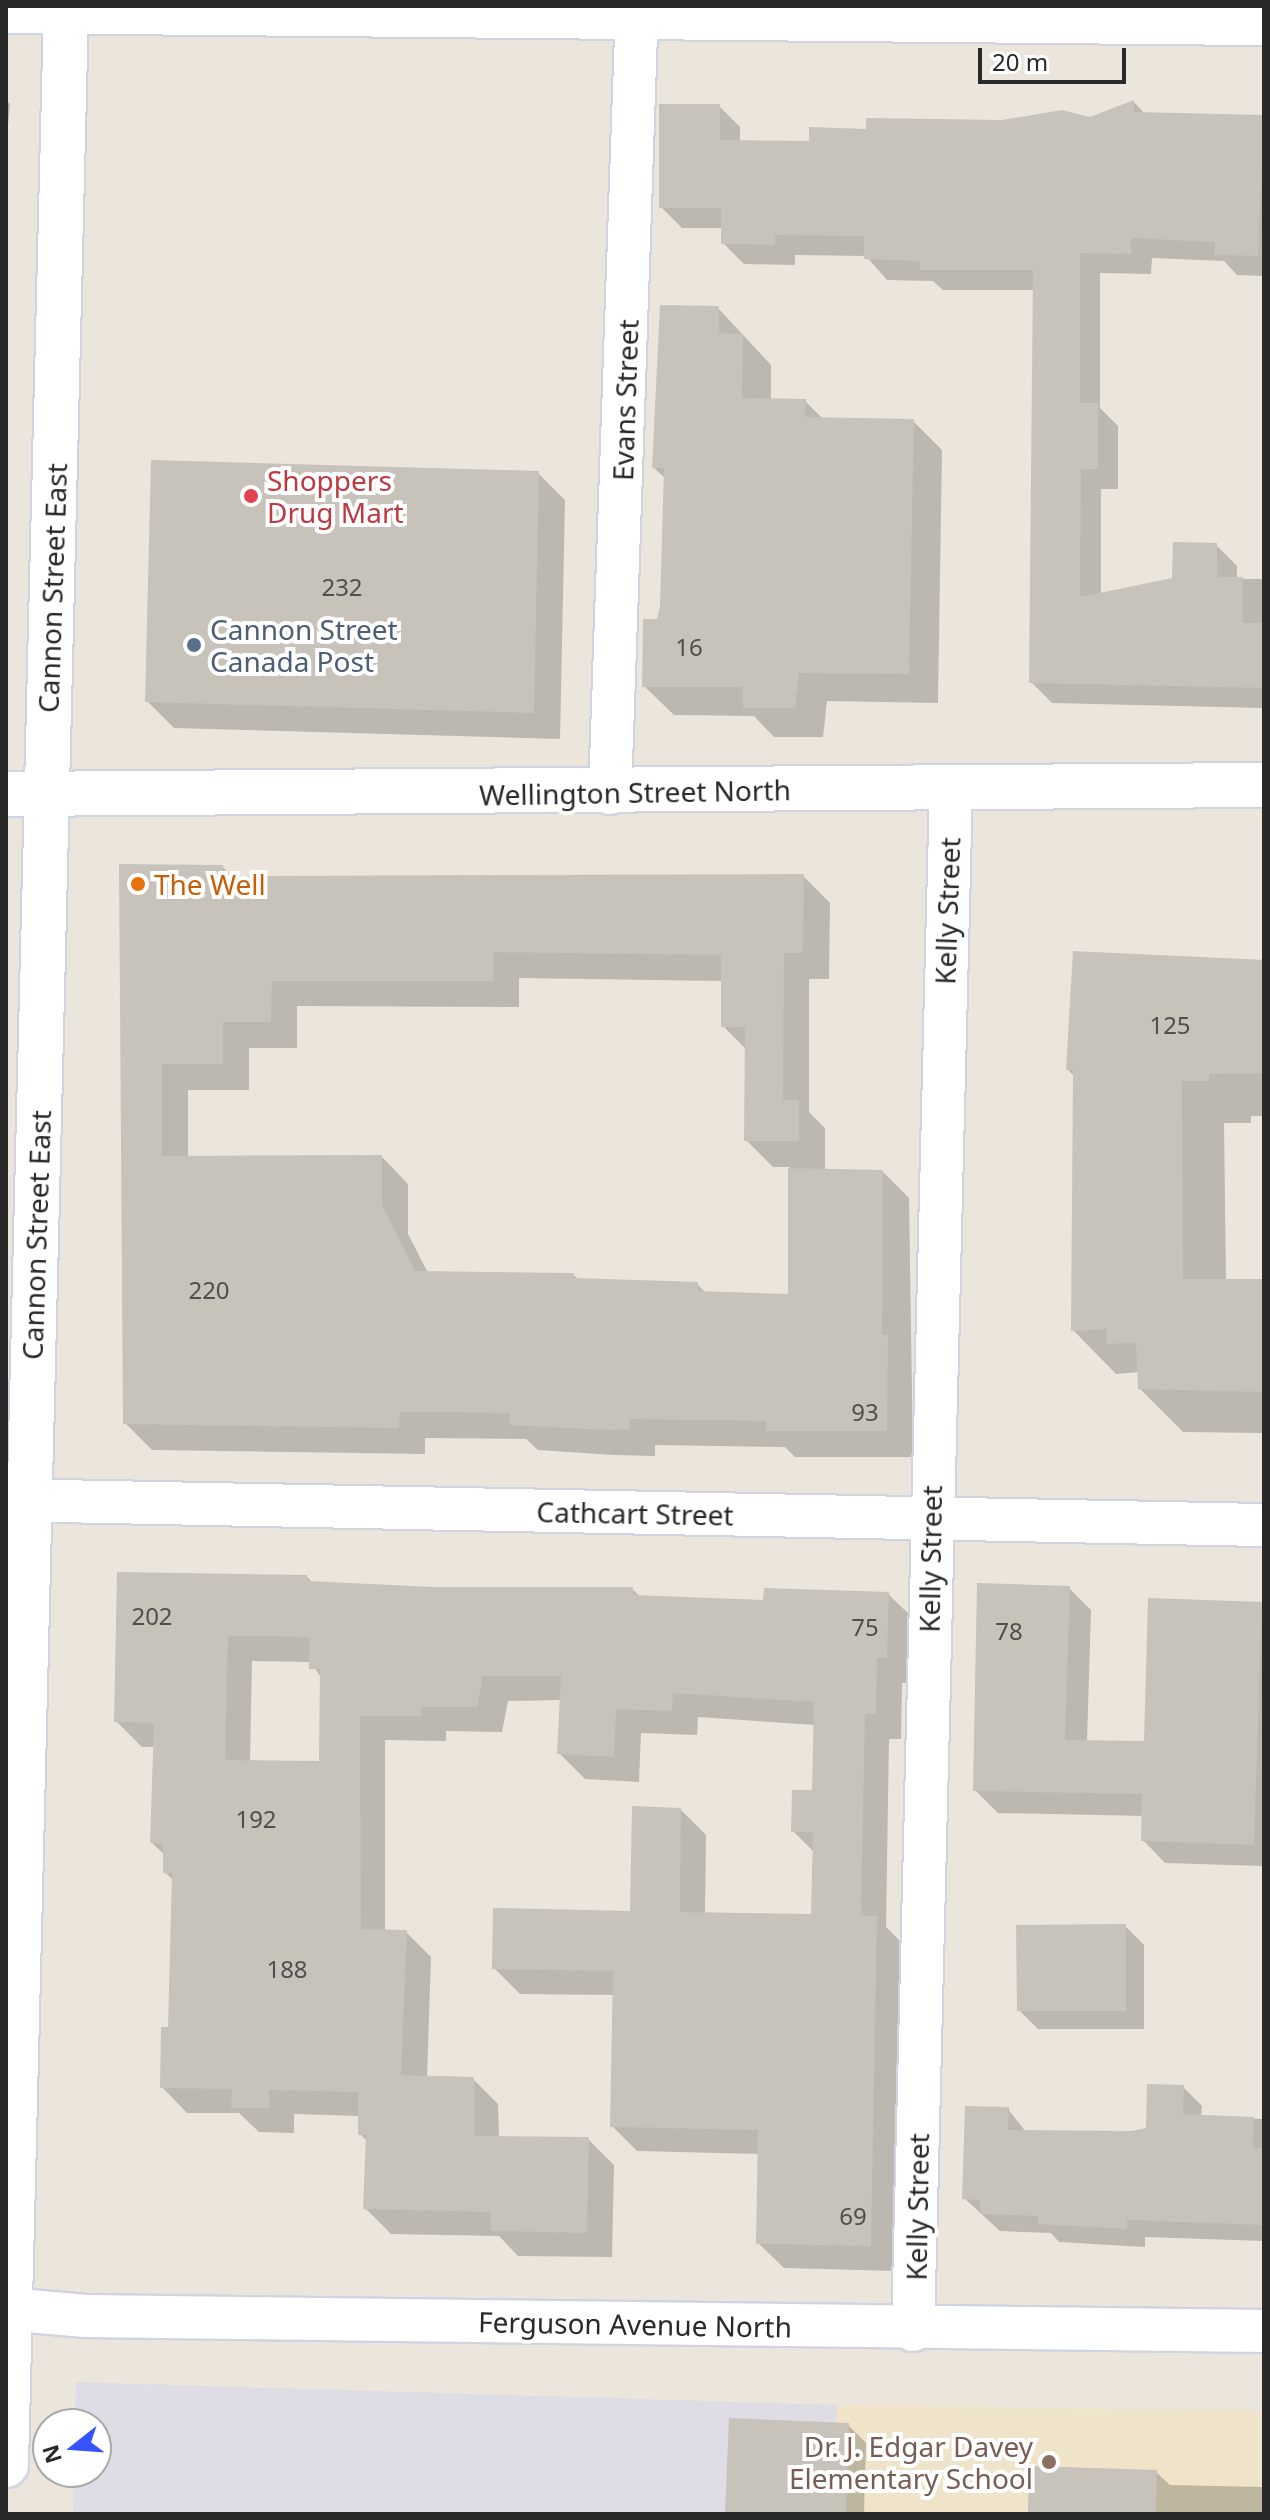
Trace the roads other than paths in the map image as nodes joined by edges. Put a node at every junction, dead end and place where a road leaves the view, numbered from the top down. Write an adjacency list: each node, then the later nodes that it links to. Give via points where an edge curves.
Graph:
1 (66, 10): 2 (street); 3 (street); 7 (main road, Cannon Street East)
2 (637, 11): 4 (street); 8 (street, Evans Street)
3 (6, 12)
4 (1264, 24)
5 (1264, 785): 6 (main road, Wellington Street North)
6 (951, 788): 8 (main road, Wellington Street North); 11 (street, Kelly Street)
7 (49, 793): 8 (main road, Wellington Street North); 9 (main road, Wellington Street North); 10 (main road, Cannon Street East)
8 (610, 793)
9 (6, 794)
10 (18, 1501): 11 (street, Cathcart Street); 13 (main road, Cannon Street East)
11 (932, 1519): 12 (street, Cathcart Street); 14 (street, Kelly Street)
12 (1264, 1525)
13 (8, 2310): 14 (street, Ferguson Avenue North, via 86,2316); 16 (main road, Cannon Street East)
14 (913, 2330): 15 (street, Ferguson Avenue North)
15 (1264, 2331)
16 (6, 2465)

